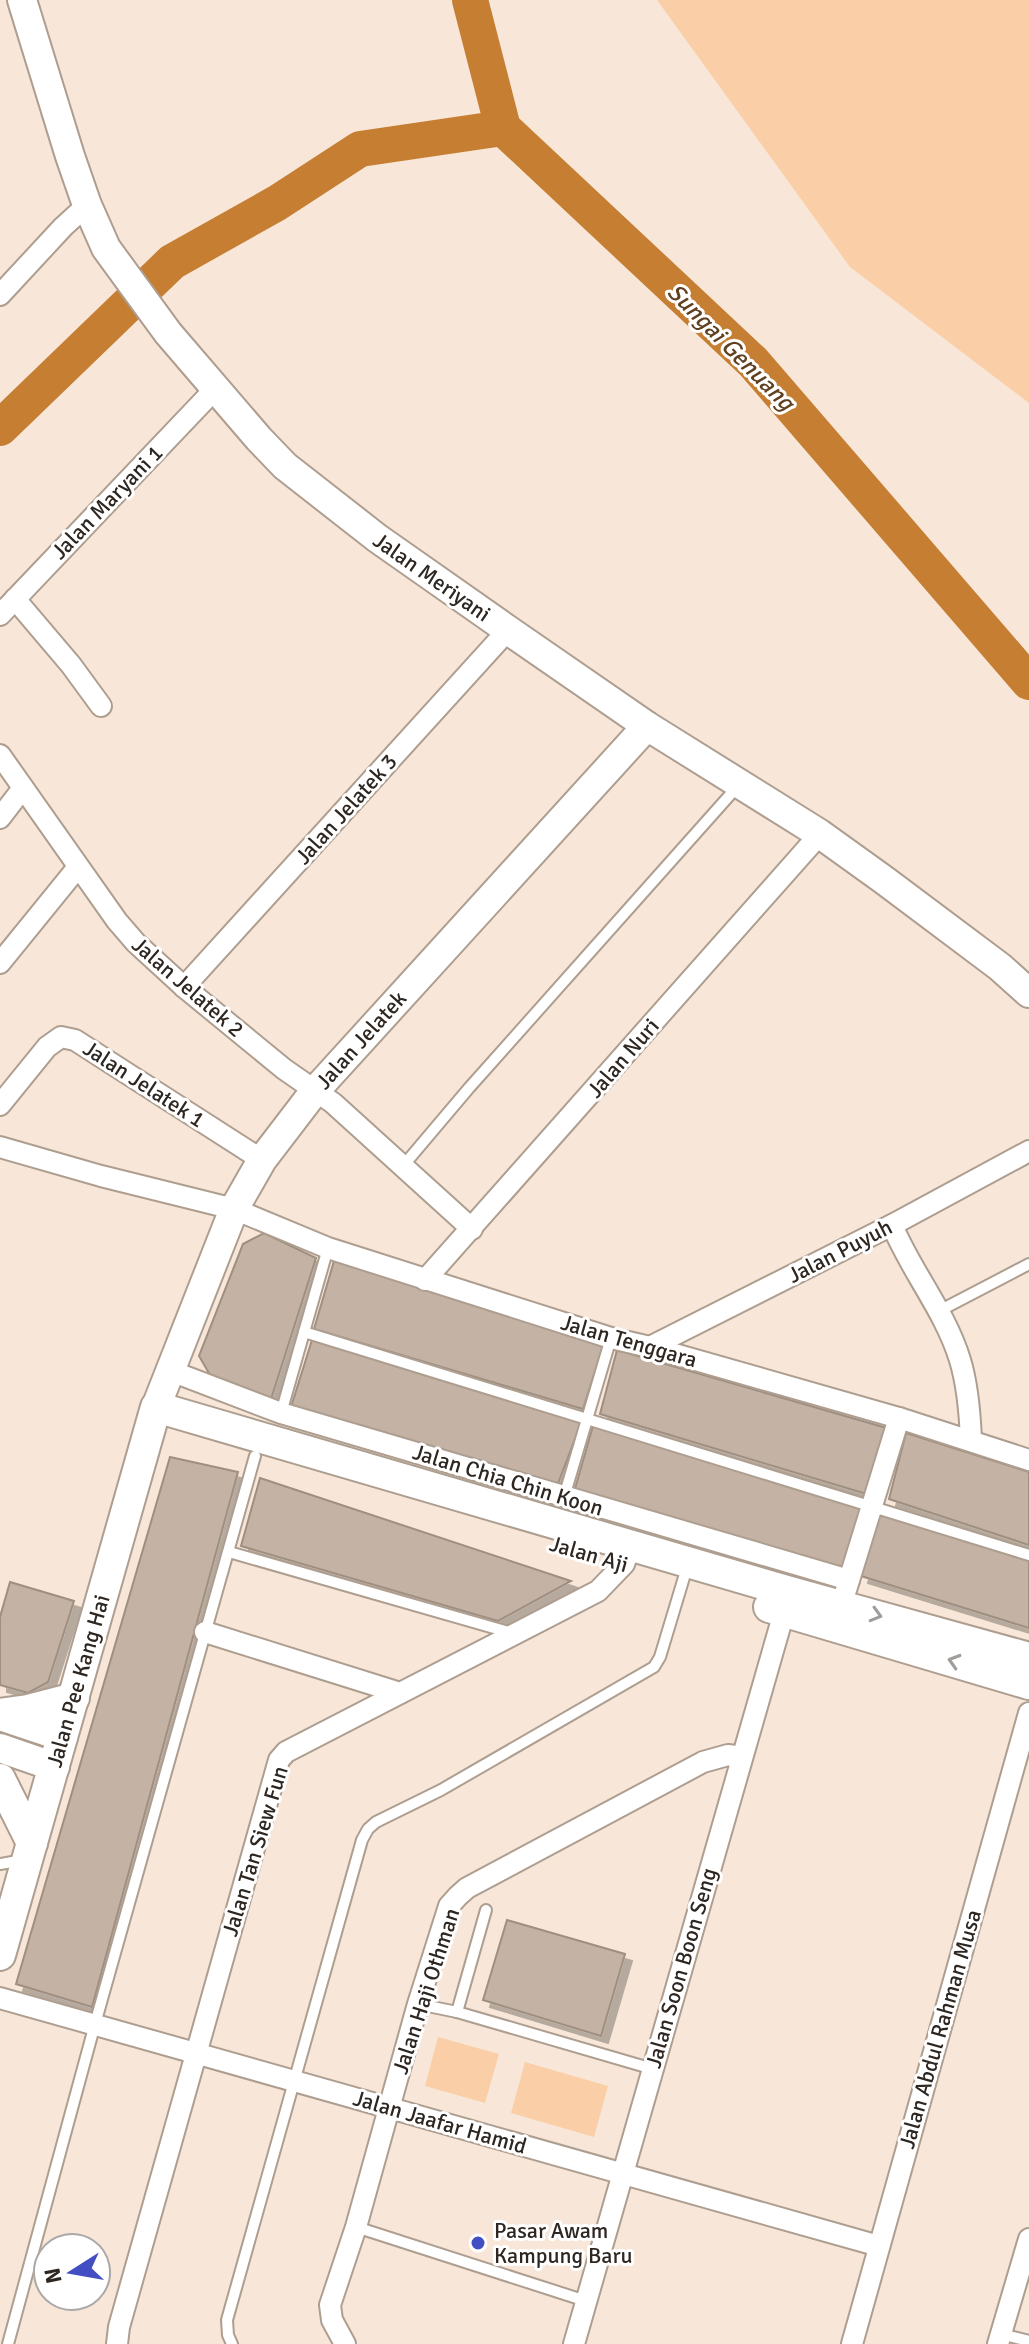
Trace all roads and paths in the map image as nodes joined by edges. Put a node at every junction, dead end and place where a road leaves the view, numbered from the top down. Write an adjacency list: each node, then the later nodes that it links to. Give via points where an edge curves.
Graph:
1 (22, 0): 2 (street, Jalan Meriyani)
2 (87, 205): 3 (street); 4 (street, Jalan Meriyani, via 106,248)
3 (0, 295)
4 (215, 389): 5 (street, Jalan Maryani 1); 7 (street, Jalan Meriyani, via 308,484)
5 (15, 599): 6 (street, Jalan Maryani 1); 8 (street)
6 (0, 615)
7 (508, 630): 9 (street, Jalan Meriyani); 17 (street, Jalan Jelatek 3)
8 (101, 706)
9 (647, 726): 11 (street, Jalan Meriyani); 19 (street, Jalan Jelatek)
10 (0, 755): 12 (street, Jalan Jelatek 2)
11 (739, 785): 14 (street, Jalan Meriyani); 24 (lane)
12 (23, 788): 13 (street); 15 (street, Jalan Jelatek 2)
13 (0, 818)
14 (820, 834): 18 (street, Jalan Meriyani); 27 (street, Jalan Nuri)
15 (78, 867): 16 (street); 17 (street, Jalan Jelatek 2, via 126,932)
16 (0, 963)
17 (184, 987): 19 (street, Jalan Jelatek 2)
18 (1029, 993)
19 (314, 1092): 23 (street, Jalan Jelatek); 24 (street, Jalan Jelatek 2)
20 (0, 1105): 23 (street, Jalan Jelatek 1, via 61,1037 75,1040)
21 (0, 1147): 25 (street)
22 (1029, 1151): 26 (street, Jalan Puyuh)
23 (262, 1160): 25 (street, Jalan Jelatek)
24 (403, 1166): 27 (street, Jalan Jelatek 2)
25 (234, 1209): 28 (street, Jalan Tenggara); 35 (street, Jalan Jelatek)
26 (892, 1225): 31 (street); 34 (street, Jalan Puyuh)
27 (472, 1229): 30 (street, Jalan Nuri)
28 (328, 1248): 30 (street, Jalan Tenggara); 32 (lane)
29 (1029, 1264): 31 (lane)
30 (425, 1280): 33 (street, Jalan Tenggara)
31 (939, 1311): 40 (street, via 960,1360)
32 (304, 1332): 38 (lane); 39 (lane)
33 (611, 1338): 34 (street, Jalan Tenggara); 38 (lane)
34 (650, 1347): 37 (street, Jalan Tenggara)
35 (171, 1371): 36 (street, Jalan Jelatek); 39 (street, Jalan Chia Chin Koon)
36 (153, 1416): 39 (main road, Jalan Aji); 55 (main road, Jalan Pee Kang Hai)
37 (899, 1418): 40 (street, Jalan Tenggara); 43 (street)
38 (587, 1419): 42 (lane); 43 (lane)
39 (270, 1436): 42 (street, Jalan Chia Chin Koon); 44 (lane); 45 (main road, Jalan Aji)
40 (971, 1441): 41 (street, Jalan Tenggara)
41 (1029, 1460)
42 (564, 1497): 49 (street, Jalan Chia Chin Koon)
43 (871, 1506): 46 (lane); 49 (street)
44 (229, 1552): 50 (lane); 51 (lane)
45 (627, 1555): 47 (main road, Jalan Aji); 51 (street, Jalan Tan Siew Fun, via 598,1591)
46 (1029, 1555)
47 (686, 1572): 48 (main road, Jalan Aji); 73 (lane, via 654,1667 368,1829)
48 (787, 1602): 49 (main road, Jalan Aji); 60 (street, Jalan Soon Boon Seng)
49 (842, 1604): 52 (main road, Jalan Aji, one-way to 52); 53 (main road, Jalan Aji, one-way to 49)
50 (205, 1632): 54 (street); 70 (lane)
51 (514, 1634): 54 (street, Jalan Tan Siew Fun)
52 (1029, 1658)
53 (1029, 1684)
54 (400, 1693): 71 (street, Jalan Tan Siew Fun, via 279,1760)
55 (74, 1698): 57 (main road); 58 (main road, Jalan Pee Kang Hai)
56 (1029, 1713): 78 (street, Jalan Abdul Rahman Musa)
57 (0, 1715): 58 (street)
58 (63, 1737): 61 (main road, Jalan Pee Kang Hai)
59 (0, 1748): 61 (street)
60 (742, 1757): 68 (street, Jalan Haji Othman, via 703,1762 467,1888 449,1906); 72 (street, Jalan Soon Boon Seng)
61 (55, 1767): 64 (main road, Jalan Pee Kang Hai)
62 (0, 1779): 63 (main road)
63 (10, 1813): 64 (main road)
64 (19, 1857): 66 (main road, Jalan Pee Kang Hai)
65 (486, 1910): 69 (lane)
66 (0, 1955)
67 (0, 1998): 70 (street, Jalan Jaafar Hamid)
68 (418, 2004): 69 (lane); 74 (street, Jalan Haji Othman)
69 (457, 2012): 72 (lane)
70 (95, 2024): 71 (street, Jalan Jaafar Hamid); 82 (lane)
71 (196, 2053): 73 (street, Jalan Jaafar Hamid); 83 (street, Jalan Tan Siew Fun)
72 (653, 2069): 75 (street, Jalan Soon Boon Seng)
73 (295, 2081): 74 (street, Jalan Jaafar Hamid); 84 (lane, via 227,2320)
74 (390, 2108): 75 (street, Jalan Jaafar Hamid); 76 (street, Jalan Haji Othman)
75 (622, 2173): 78 (street, Jalan Jaafar Hamid); 79 (street, Jalan Soon Boon Seng)
76 (356, 2227): 79 (lane); 85 (street, Jalan Haji Othman, via 330,2305)
77 (1029, 2239): 80 (street)
78 (879, 2246): 87 (street, Jalan Abdul Rahman Musa)
79 (586, 2301): 86 (street, Jalan Soon Boon Seng)
80 (1000, 2339): 81 (lane)
81 (1029, 2341)
82 (8, 2344)
83 (117, 2344)
84 (232, 2344)
85 (345, 2344)
86 (574, 2344)
87 (852, 2344)

